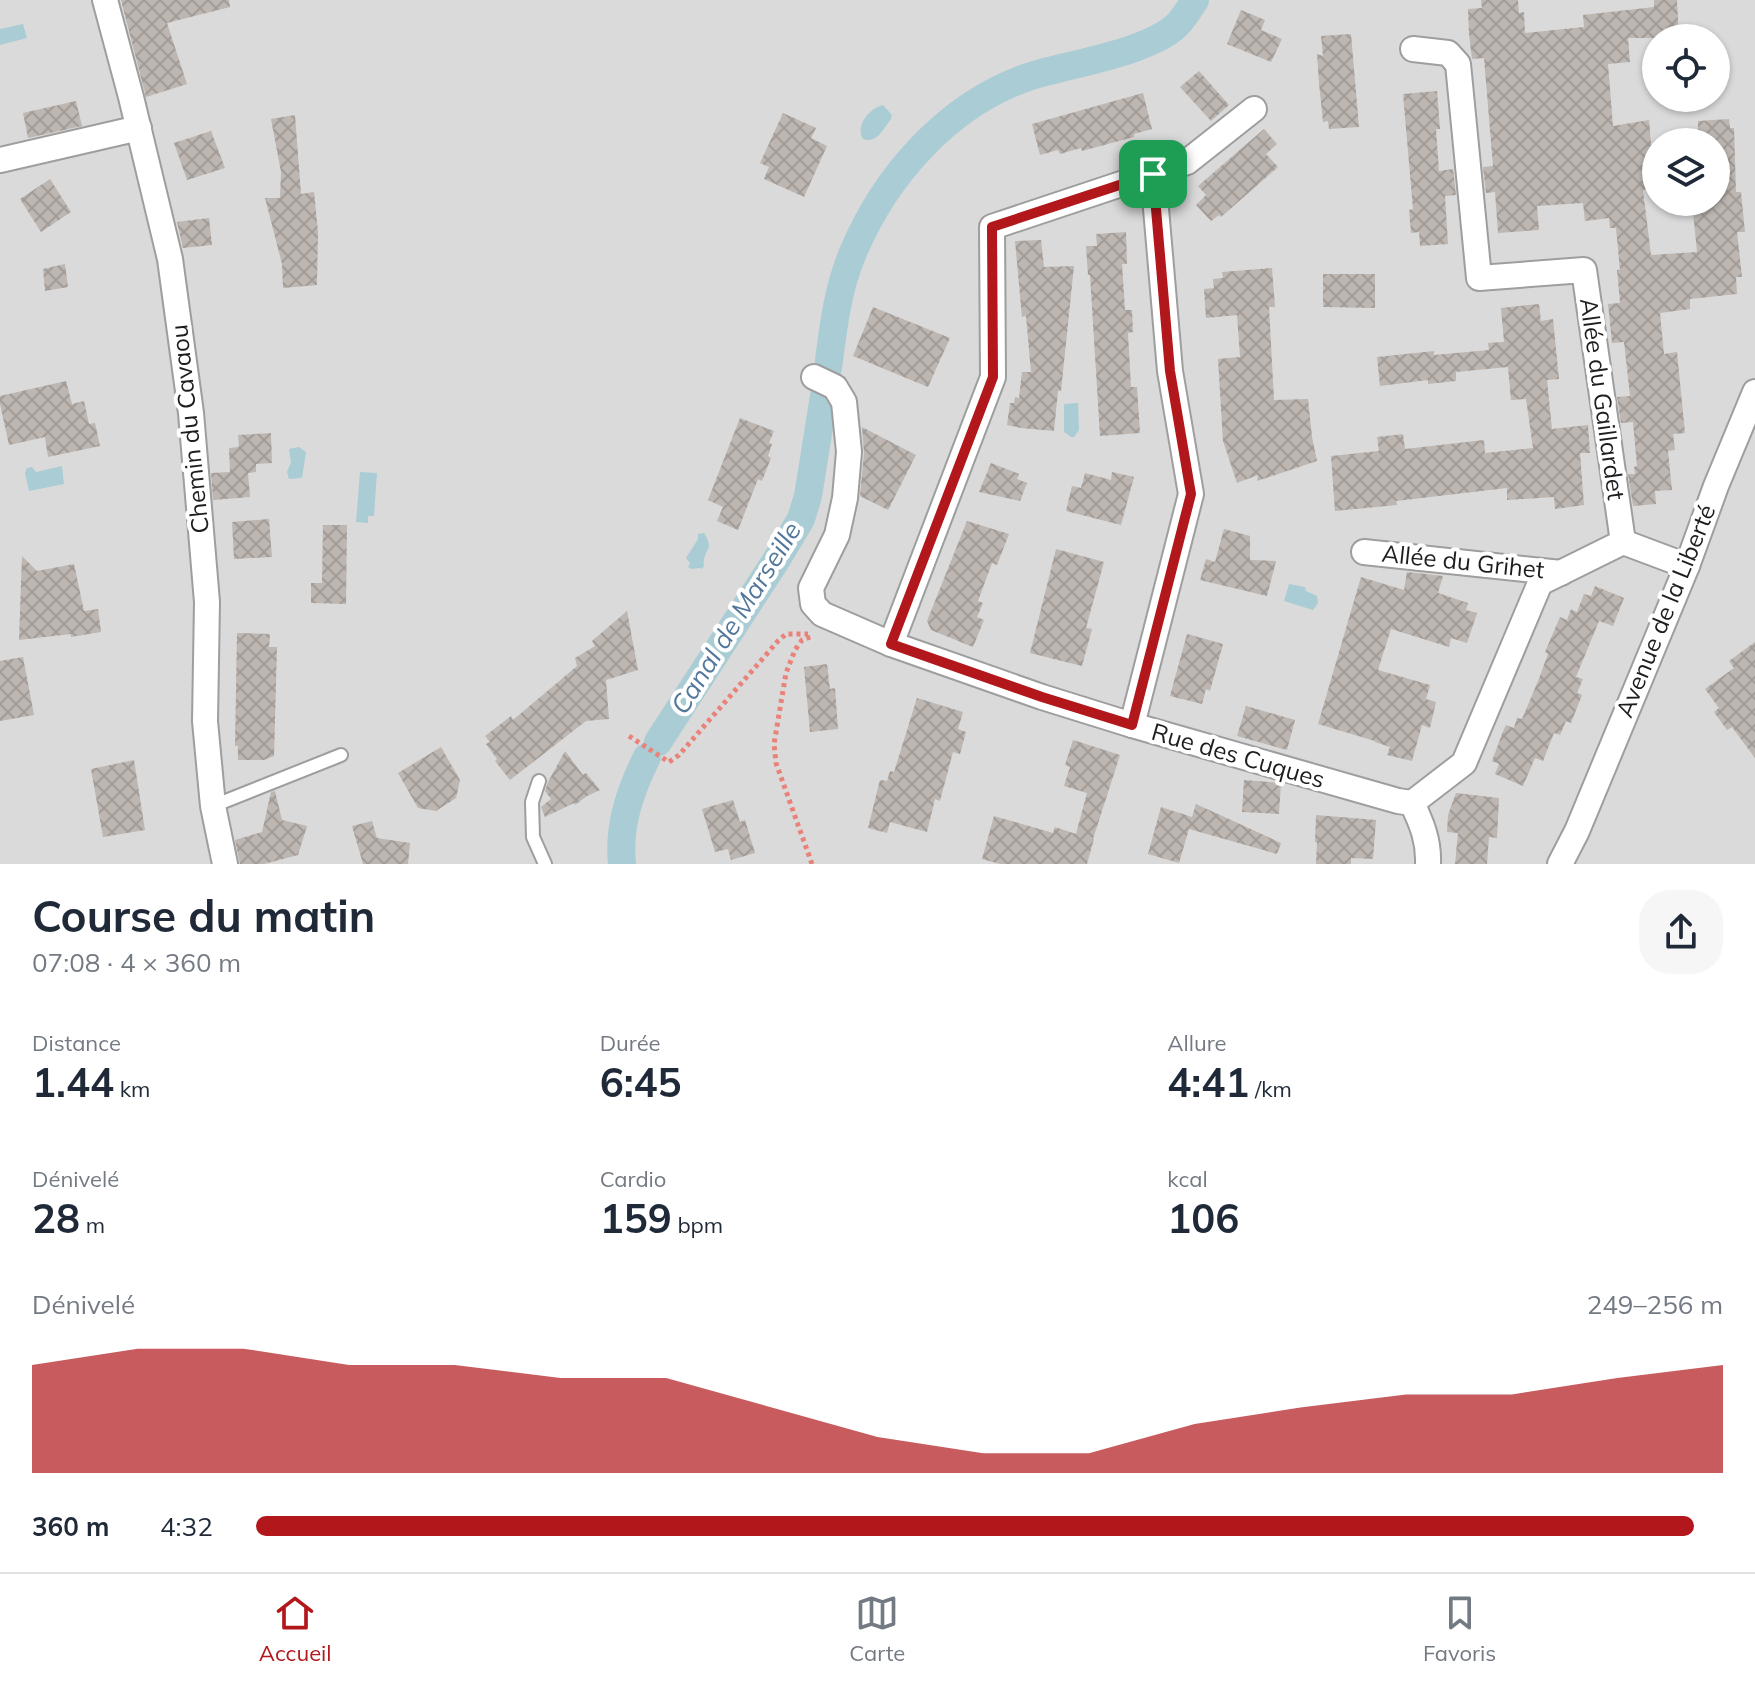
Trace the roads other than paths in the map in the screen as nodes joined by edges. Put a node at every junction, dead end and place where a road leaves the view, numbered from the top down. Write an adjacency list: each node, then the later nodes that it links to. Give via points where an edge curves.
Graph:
1 (105, 0): 4 (street, Chemin du Cavaou)
2 (1413, 49): 9 (street, Allée du Gaillardet, via 1448,53 1458,64 1479,278 1584,270)
3 (1254, 109): 6 (street, via 1187,162)
4 (139, 128): 5 (street); 18 (street, Chemin du Cavaou, via 170,259 191,413 207,602 205,721)
5 (0, 160)
6 (1153, 174): 13 (street, via 992,227 993,377); 14 (street, via 1170,371 1191,494)
7 (824, 382): 13 (street, Rue des Cuques, via 844,402 849,452 837,535 811,588 813,604 822,614)
8 (1755, 392): 11 (street, Avenue de la Liberté)
9 (1623, 542): 11 (street); 12 (street)
10 (1364, 552): 12 (street, Allée du Grihet)
11 (1687, 566): 19 (street, Avenue de la Liberté)
12 (1561, 573): 17 (street, via 1540,583 1464,763)
13 (891, 644): 14 (street, Rue des Cuques)
14 (1132, 725): 17 (street, Rue des Cuques)
15 (341, 755): 18 (lane)
16 (539, 781): 21 (lane, via 532,802 533,837)
17 (1412, 803): 22 (street, via 1425,832)
18 (213, 806): 20 (street, Chemin du Cavaou)
19 (1577, 831): 23 (street, Avenue de la Liberté); 24 (street, Avenue de la Liberté)
20 (225, 864)
21 (545, 864)
22 (1428, 864)
23 (1560, 864)
24 (1569, 864)

